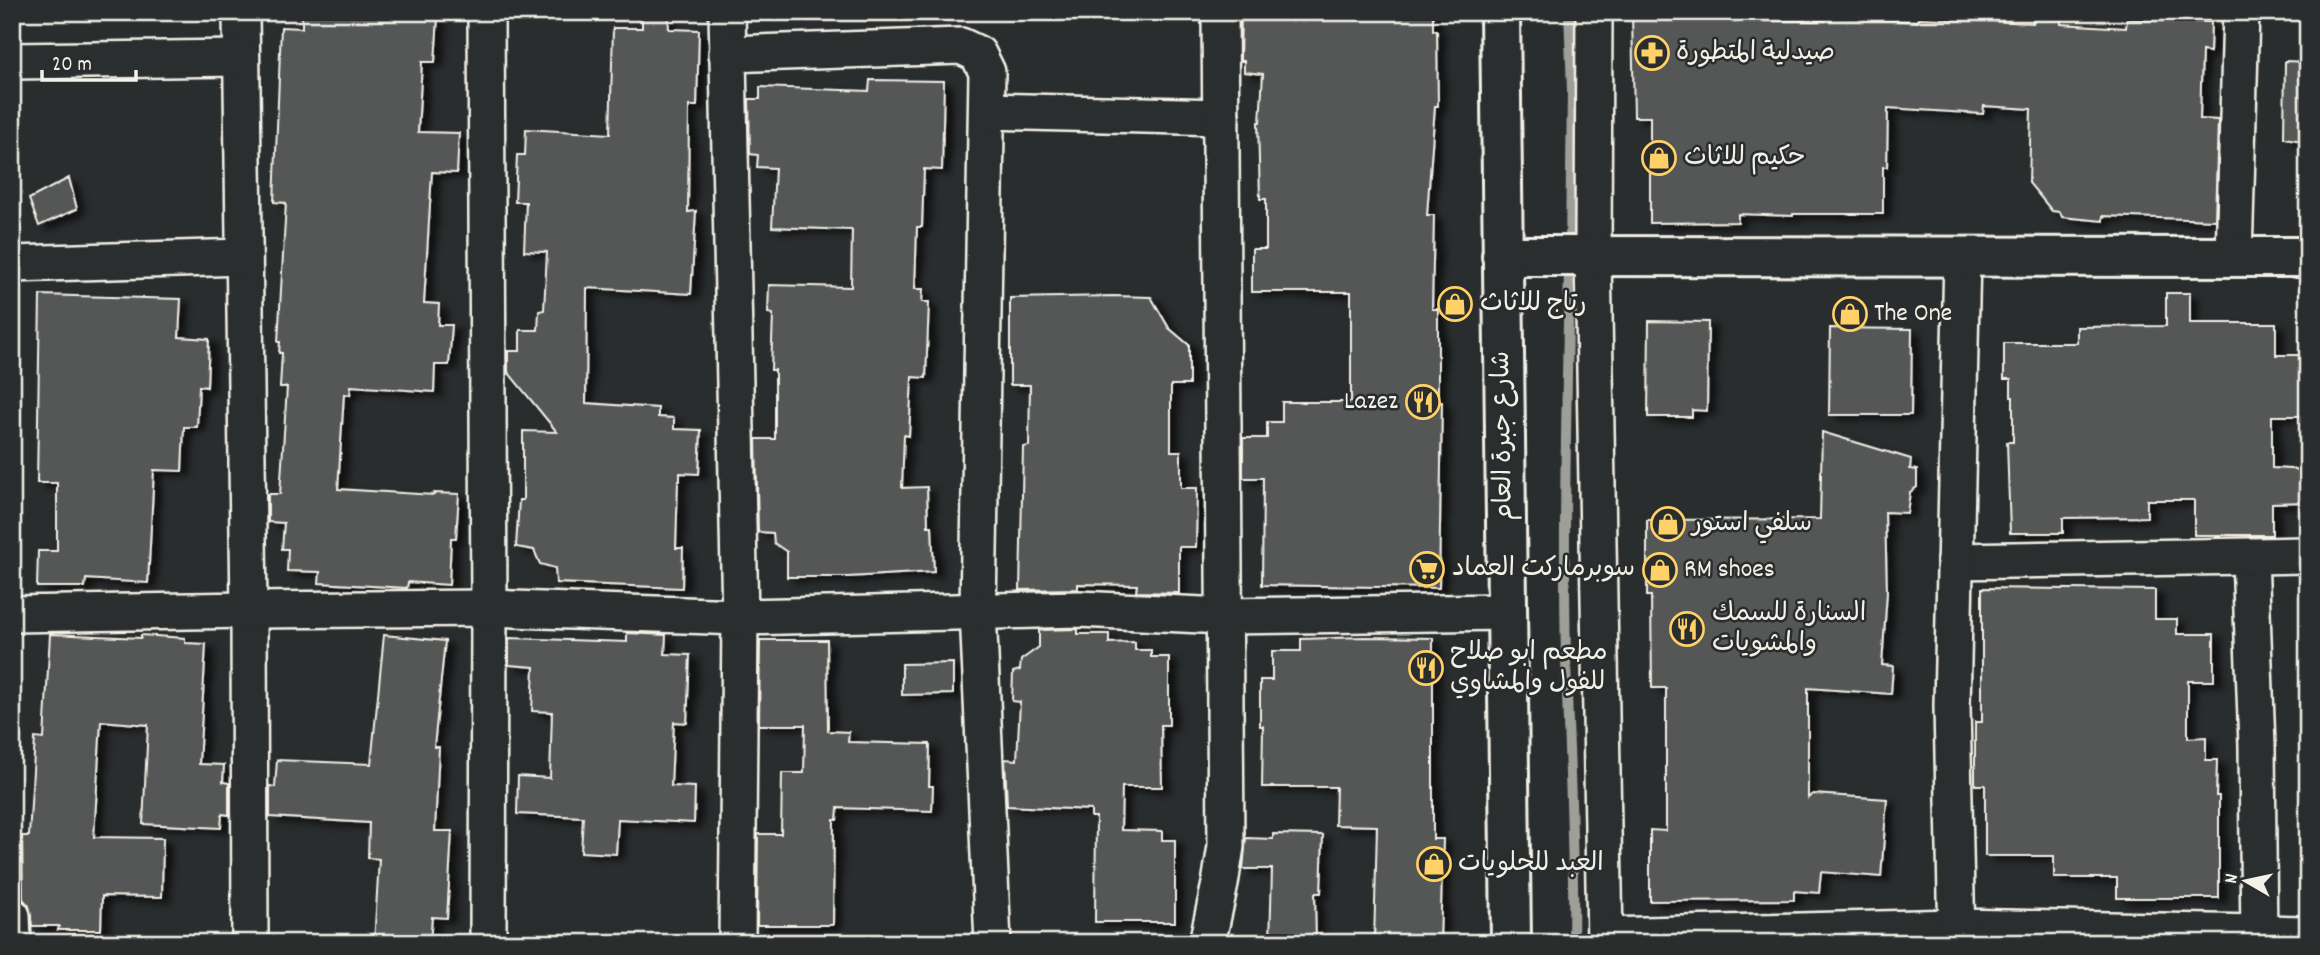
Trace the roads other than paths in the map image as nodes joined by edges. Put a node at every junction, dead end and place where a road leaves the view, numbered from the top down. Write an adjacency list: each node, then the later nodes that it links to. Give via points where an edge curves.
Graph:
1 (241, 12): 9 (street)
2 (486, 12): 23 (street)
3 (727, 12): 8 (street)
4 (1220, 12): 12 (street)
5 (1500, 12): 13 (main road, شارع جبرة العام)
6 (1594, 12): 14 (street)
7 (2241, 12): 17 (street)
8 (727, 54): 11 (street, via 961,46 978,54 987,72); 29 (street)
9 (241, 58): 10 (street); 16 (street)
10 (12, 61)
11 (987, 111): 12 (street); 25 (street)
12 (1221, 117): 28 (street)
13 (1502, 256): 14 (main road); 26 (main road, شارع جبرة العام)
14 (1593, 256): 15 (main road); 34 (street)
15 (1962, 256): 17 (main road); 22 (street)
16 (244, 257): 19 (street); 24 (street)
17 (2234, 257): 18 (main road)
18 (2308, 257)
19 (12, 264)
20 (2308, 555): 21 (street)
21 (2250, 557): 22 (street); 33 (street)
22 (1955, 561): 32 (street, via 1952,706)
23 (489, 608): 24 (street); 29 (street); 37 (street)
24 (249, 610): 27 (street); 36 (street)
25 (978, 611): 28 (street, via 1079,609); 29 (street); 39 (street)
26 (1506, 612): 28 (street); 41 (main road, شارع جبرة العام)
27 (12, 614)
28 (1223, 616): 40 (street, via 1226,846)
29 (740, 617): 38 (street)
30 (12, 916): 35 (street)
31 (2308, 934): 33 (street)
32 (1957, 935): 33 (street); 34 (street)
33 (2259, 938)
34 (1605, 939)
35 (13, 943)
36 (250, 943)
37 (488, 943)
38 (737, 943)
39 (993, 943)
40 (1207, 943)
41 (1511, 943)

